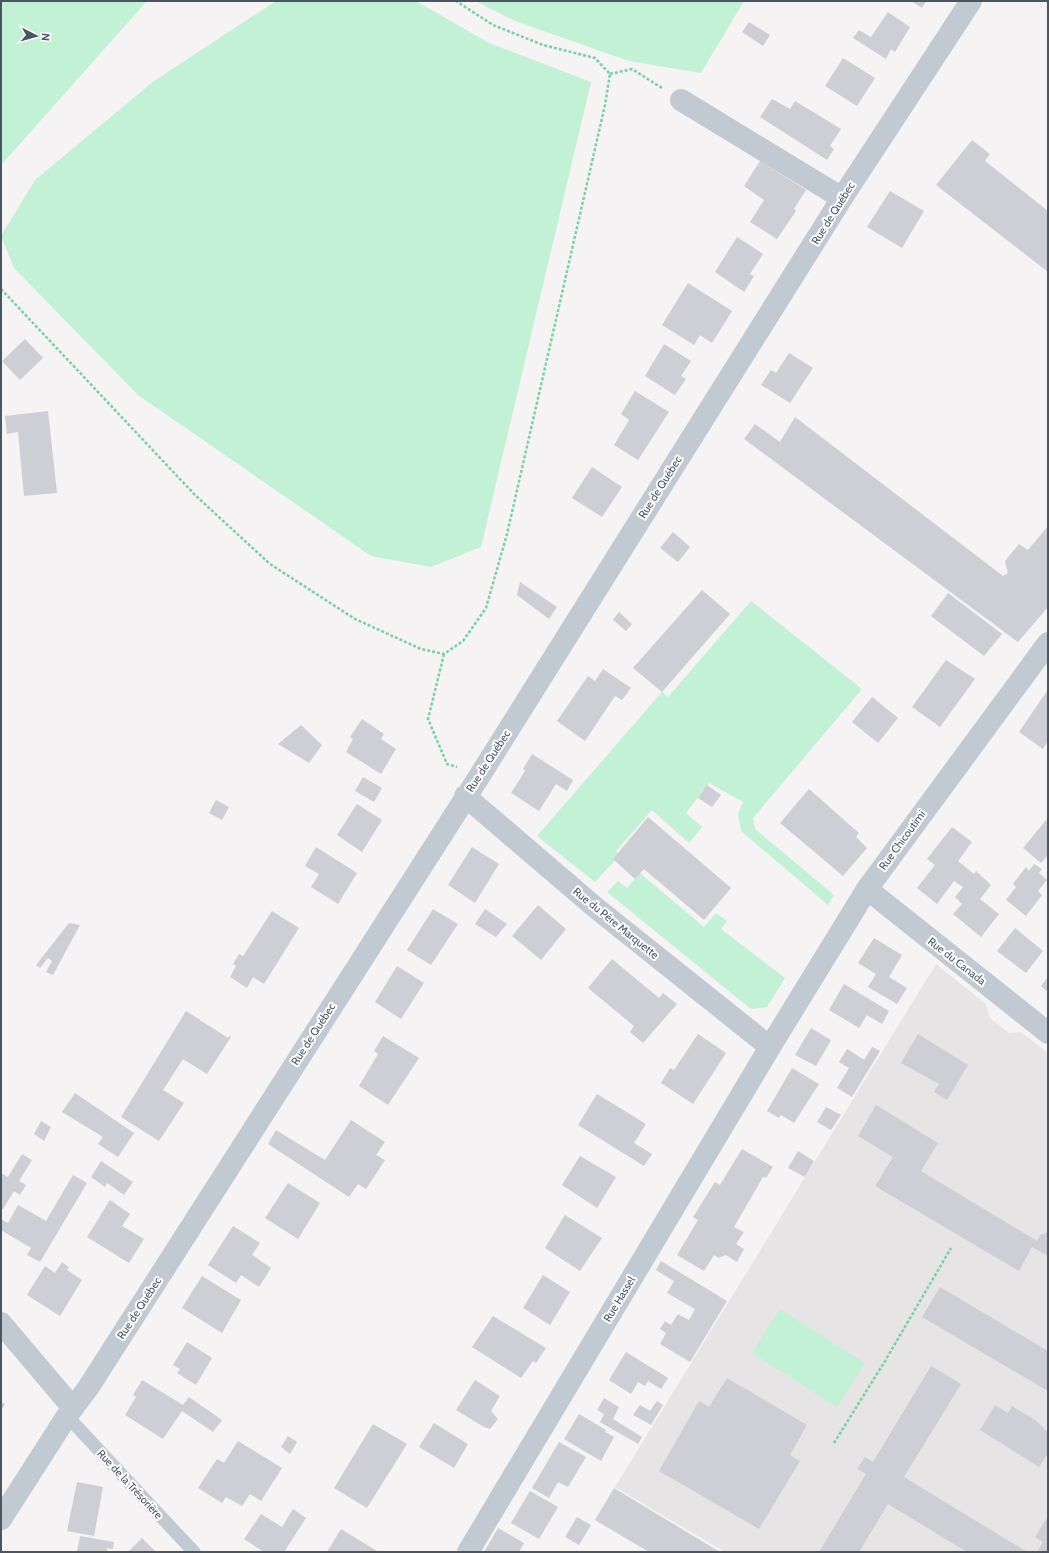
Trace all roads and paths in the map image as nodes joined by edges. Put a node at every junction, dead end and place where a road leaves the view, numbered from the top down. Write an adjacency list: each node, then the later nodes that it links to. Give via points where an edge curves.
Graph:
1 (456, 1): 3 (path, via 493,25 543,45 595,58)
2 (971, 1): 5 (street, Rue de Québec)
3 (610, 74): 4 (path, via 632,69); 8 (path, via 508,526 486,608 463,641)
4 (681, 100): 5 (street)
5 (842, 198): 9 (street, Rue de Québec)
6 (1, 289): 8 (path, via 195,495 270,564 355,619 420,649)
7 (1048, 643): 11 (street, Rue Chicoutimi)
8 (444, 654): 9 (path, via 428,719 446,764)
9 (482, 772): 10 (street, Rue de Québec)
10 (465, 796): 13 (street, Rue du Père Marquette, via 596,908); 16 (street, Rue de Québec)
11 (867, 889): 12 (street, Rue du Canada); 13 (street, Rue Chicoutimi)
12 (1048, 1033)
13 (770, 1046): 20 (street, Rue Hassel)
14 (951, 1248): 17 (path)
15 (1, 1322): 16 (street, Rue de la Trésorière)
16 (70, 1412): 18 (street, Rue de Québec); 19 (lane, Rue de la Trésorière)
17 (834, 1443)
18 (1, 1519)
19 (194, 1552)
20 (468, 1552)

